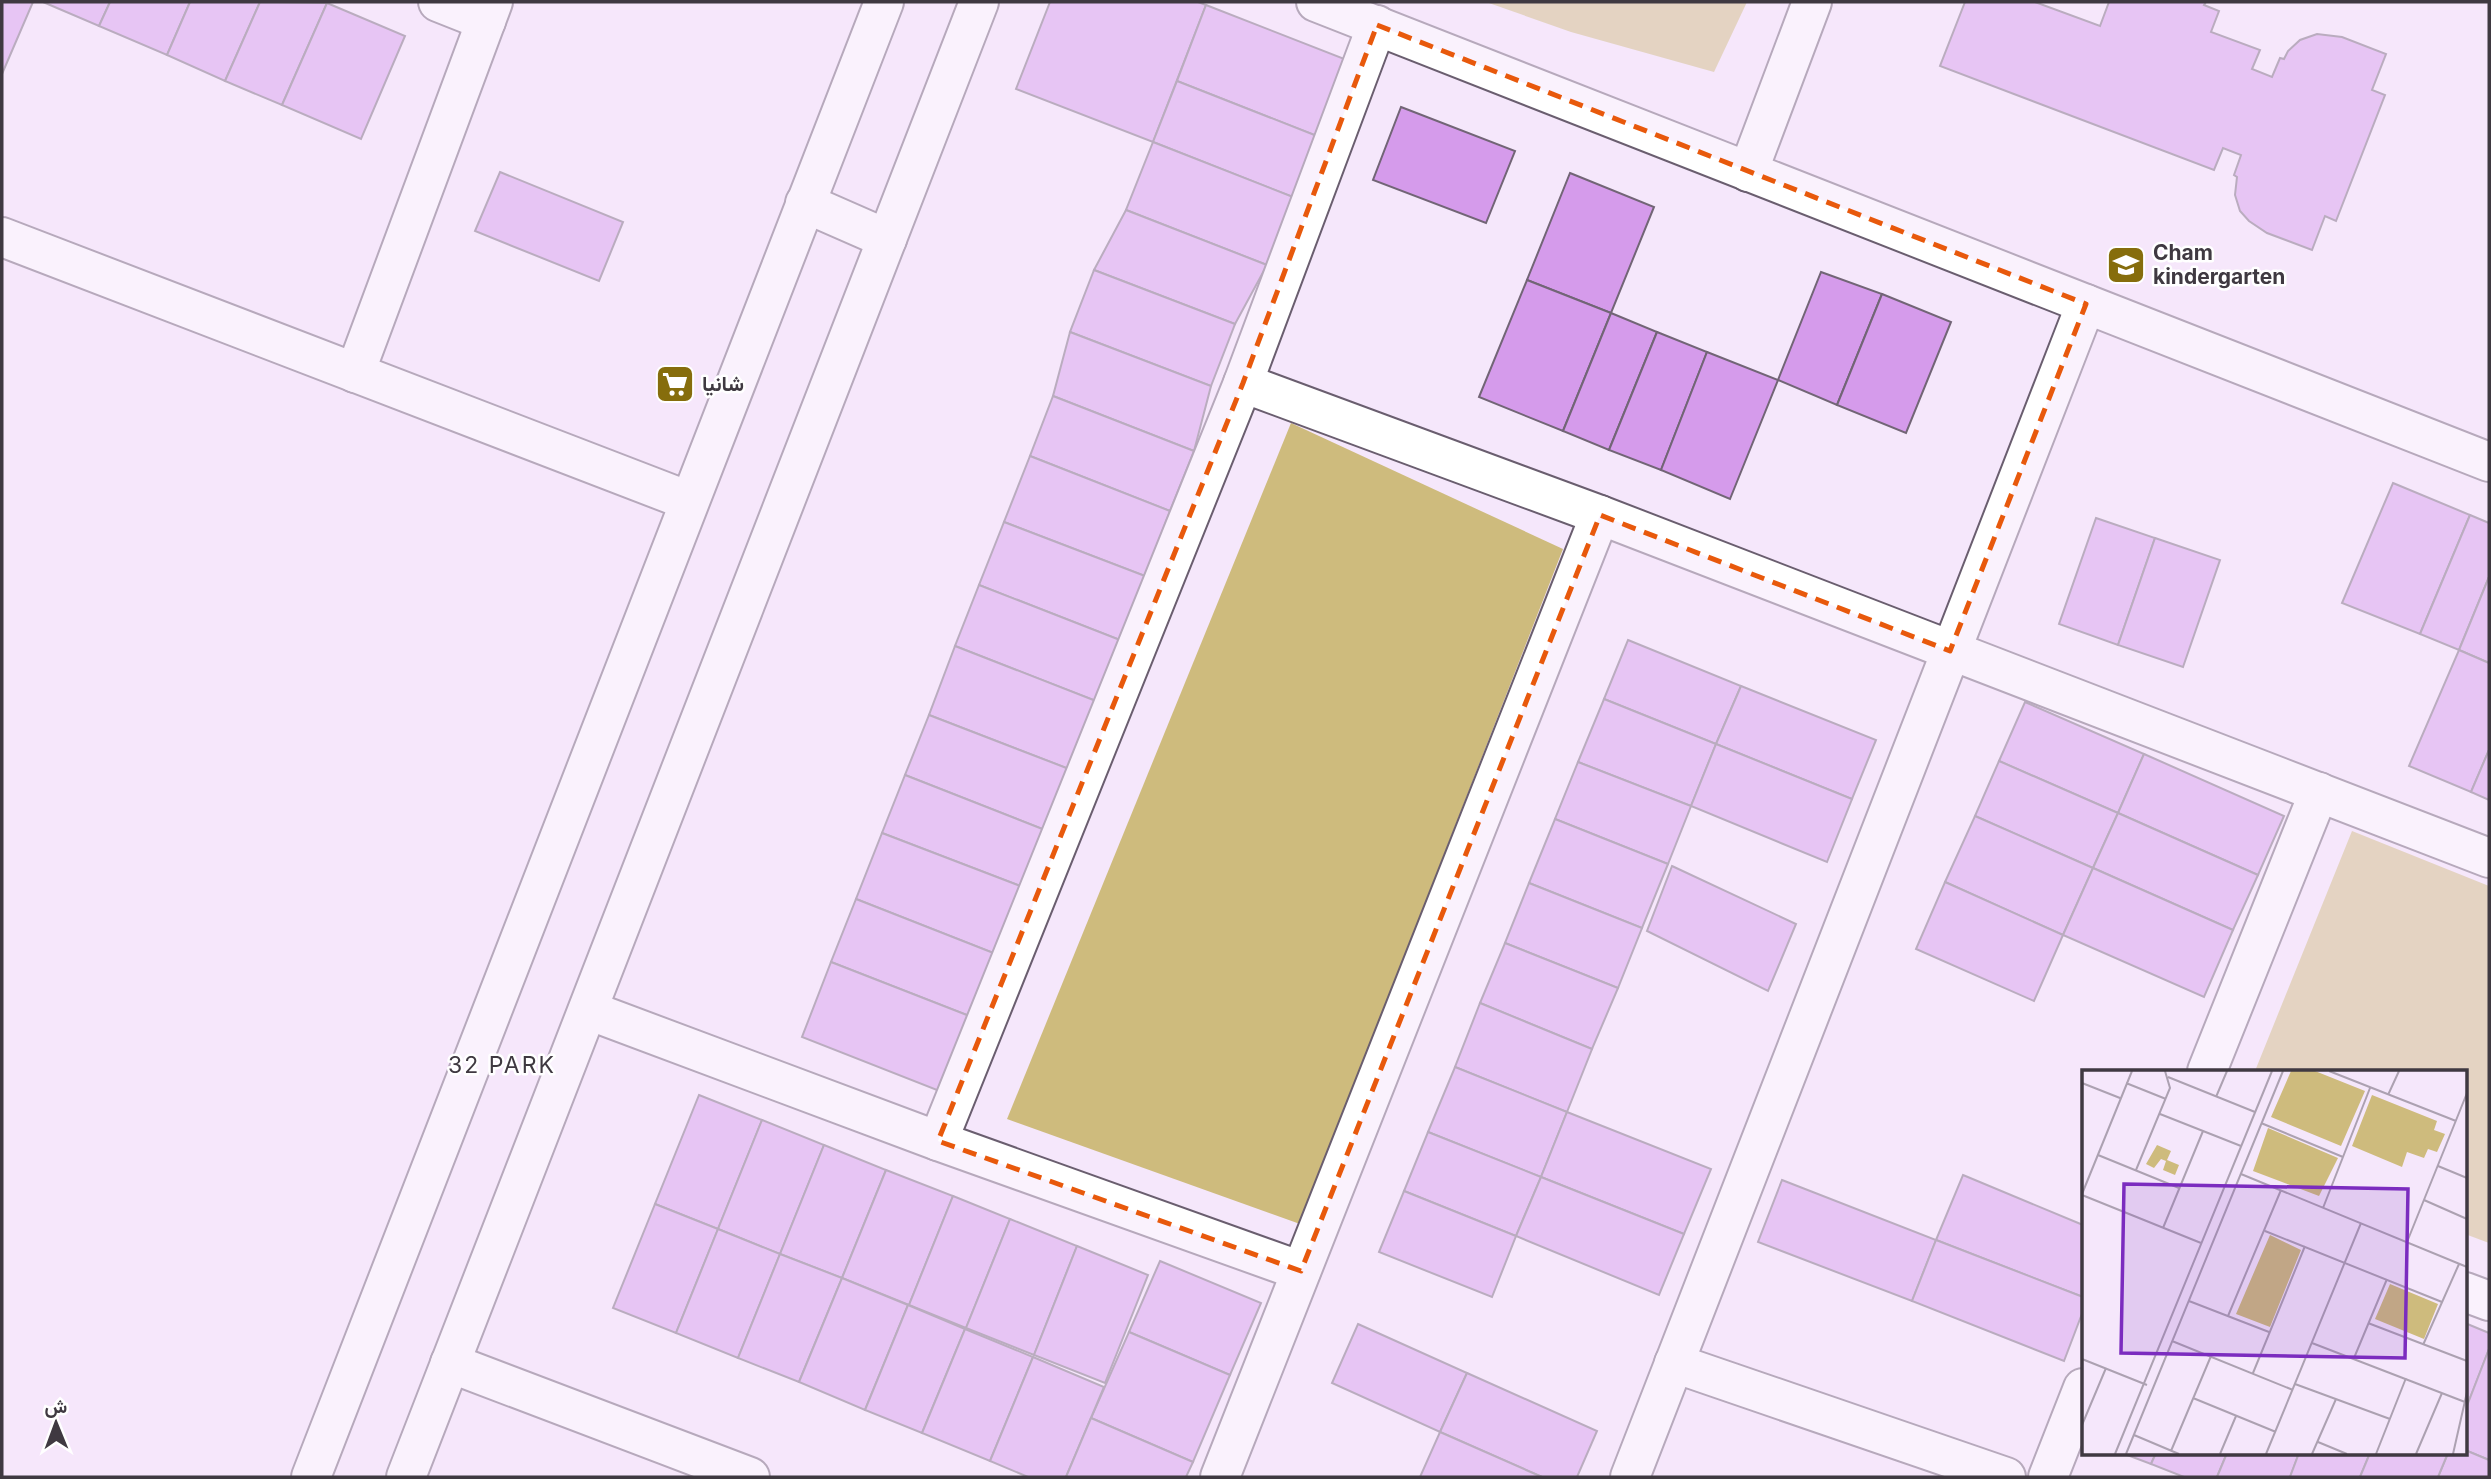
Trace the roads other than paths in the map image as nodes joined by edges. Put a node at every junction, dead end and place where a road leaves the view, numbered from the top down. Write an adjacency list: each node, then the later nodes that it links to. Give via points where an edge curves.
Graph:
1 (438, 2): 6 (street)
2 (884, 2): 9 (street)
3 (979, 2): 11 (street)
4 (1317, 2): 7 (street)
5 (1812, 2): 8 (street)
6 (490, 11): 13 (street)
7 (1377, 25): 8 (street); 14 (street)
8 (1748, 172): 12 (street)
9 (806, 203): 11 (street); 16 (street)
10 (2, 237): 13 (street)
11 (887, 239): 21 (street)
12 (2086, 304): 15 (street); 18 (street)
13 (355, 373): 16 (street)
14 (1243, 383): 17 (street); 23 (street)
15 (2489, 462)
16 (689, 501): 30 (street)
17 (1600, 515): 18 (street); 24 (street)
18 (1950, 651): 19 (street); 28 (street)
19 (2319, 792): 20 (street); 22 (street)
20 (2489, 859)
21 (588, 1010): 23 (street); 27 (street)
22 (2207, 1070)
23 (938, 1141): 24 (street)
24 (1301, 1271): 33 (street)
25 (2466, 1292): 26 (street)
26 (2489, 1301)
27 (450, 1363): 31 (street); 32 (street)
28 (1674, 1363): 34 (street); 35 (street)
29 (2082, 1391): 36 (street)
30 (311, 1477)
31 (406, 1477)
32 (750, 1477)
33 (1220, 1477)
34 (1630, 1477)
35 (2006, 1477)
36 (2048, 1477)

